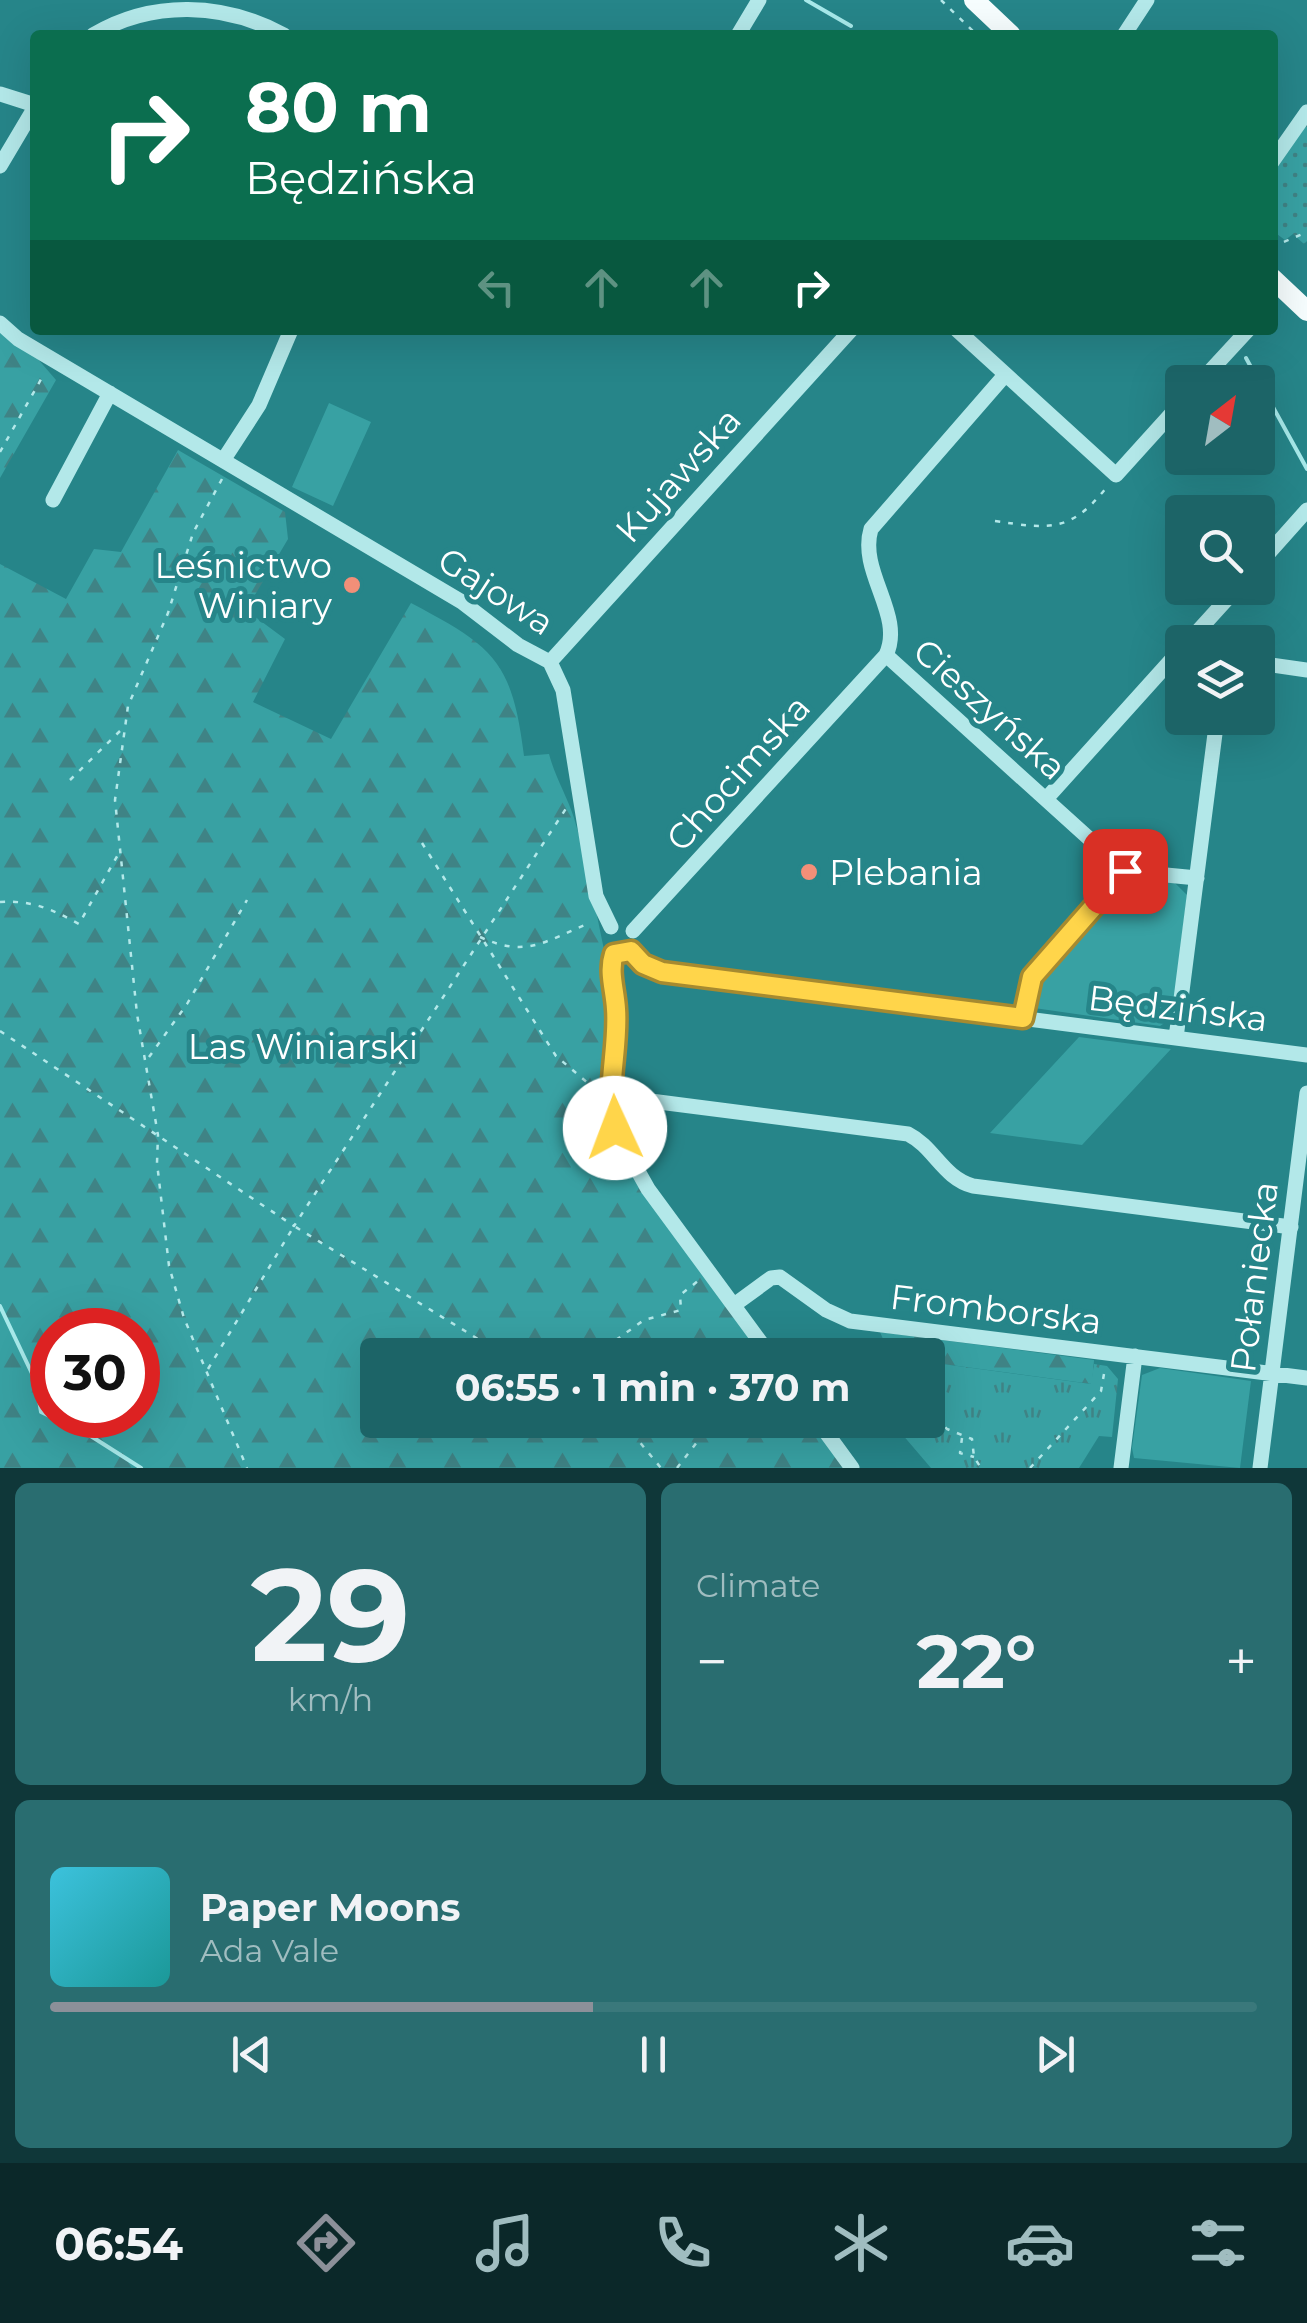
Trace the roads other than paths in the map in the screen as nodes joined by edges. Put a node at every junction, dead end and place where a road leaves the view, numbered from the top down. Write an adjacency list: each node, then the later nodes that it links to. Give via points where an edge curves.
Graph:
1 (759, 0): 6 (street)
2 (974, 0): 7 (main road)
3 (1147, 0): 8 (street)
4 (103, 30): 5 (street, via 146,8 184,3 240,14)
5 (274, 30)
6 (741, 30)
7 (1006, 30)
8 (1127, 30)
9 (0, 94): 10 (street)
10 (30, 104)
11 (1307, 112): 13 (street)
12 (30, 115): 14 (street)
13 (1278, 153)
14 (0, 166)
15 (1278, 291): 16 (main road)
16 (1307, 310)
17 (0, 323): 24 (street, Gajowa)
18 (289, 335): 26 (street)
19 (847, 335): 33 (street, Kujawska)
20 (961, 335): 23 (street)
21 (1243, 335): 22 (street)
22 (1216, 365)
23 (1005, 375): 25 (street, via 1116,476); 32 (street, Cieszyńska, via 871,529 868,551 892,632)
24 (110, 393): 26 (street, Gajowa); 27 (street)
25 (1165, 421)
26 (228, 462): 33 (street, Gajowa, via 426,579)
27 (53, 500)
28 (1307, 510): 29 (street)
29 (1275, 546)
30 (1221, 605): 31 (street)
31 (1203, 625)
32 (886, 655): 38 (street, Cieszyńska); 42 (street, Chocimska)
33 (550, 662): 41 (street, Gajowa, via 562,690 596,896)
34 (1275, 666): 36 (street)
35 (1165, 667): 38 (street)
36 (1307, 670)
37 (1215, 735): 40 (street)
38 (1046, 799): 39 (street, Cieszyńska)
39 (1125, 871): 40 (street); 45 (street, via 1032,977)
40 (1196, 878): 46 (street)
41 (608, 922): 42 (street); 44 (street, via 606,940)
42 (633, 931): 43 (street)
43 (631, 951): 44 (street); 45 (street, Będzińska, via 662,972)
44 (614, 954): 49 (street)
45 (1023, 1018): 46 (street, Będzińska)
46 (1176, 1038): 47 (street, Będzińska)
47 (1307, 1055)
48 (1307, 1093): 50 (street, Połaniecka)
49 (612, 1096): 51 (street, via 908,1134 952,1176 973,1186); 52 (street, via 615,1128 632,1162)
50 (1302, 1180): 51 (street, Połaniecka)
51 (1291, 1227): 55 (street, Połaniecka)
52 (734, 1305): 53 (street); 54 (street, Fromborska, via 780,1277 850,1321)
53 (758, 1338)
54 (1135, 1356): 55 (street, Fromborska); 59 (street)
55 (1272, 1373): 56 (street, Fromborska); 60 (street, Połaniecka)
56 (1307, 1378)
57 (830, 1438): 58 (street)
58 (852, 1468)
59 (1121, 1468)
60 (1260, 1468)

